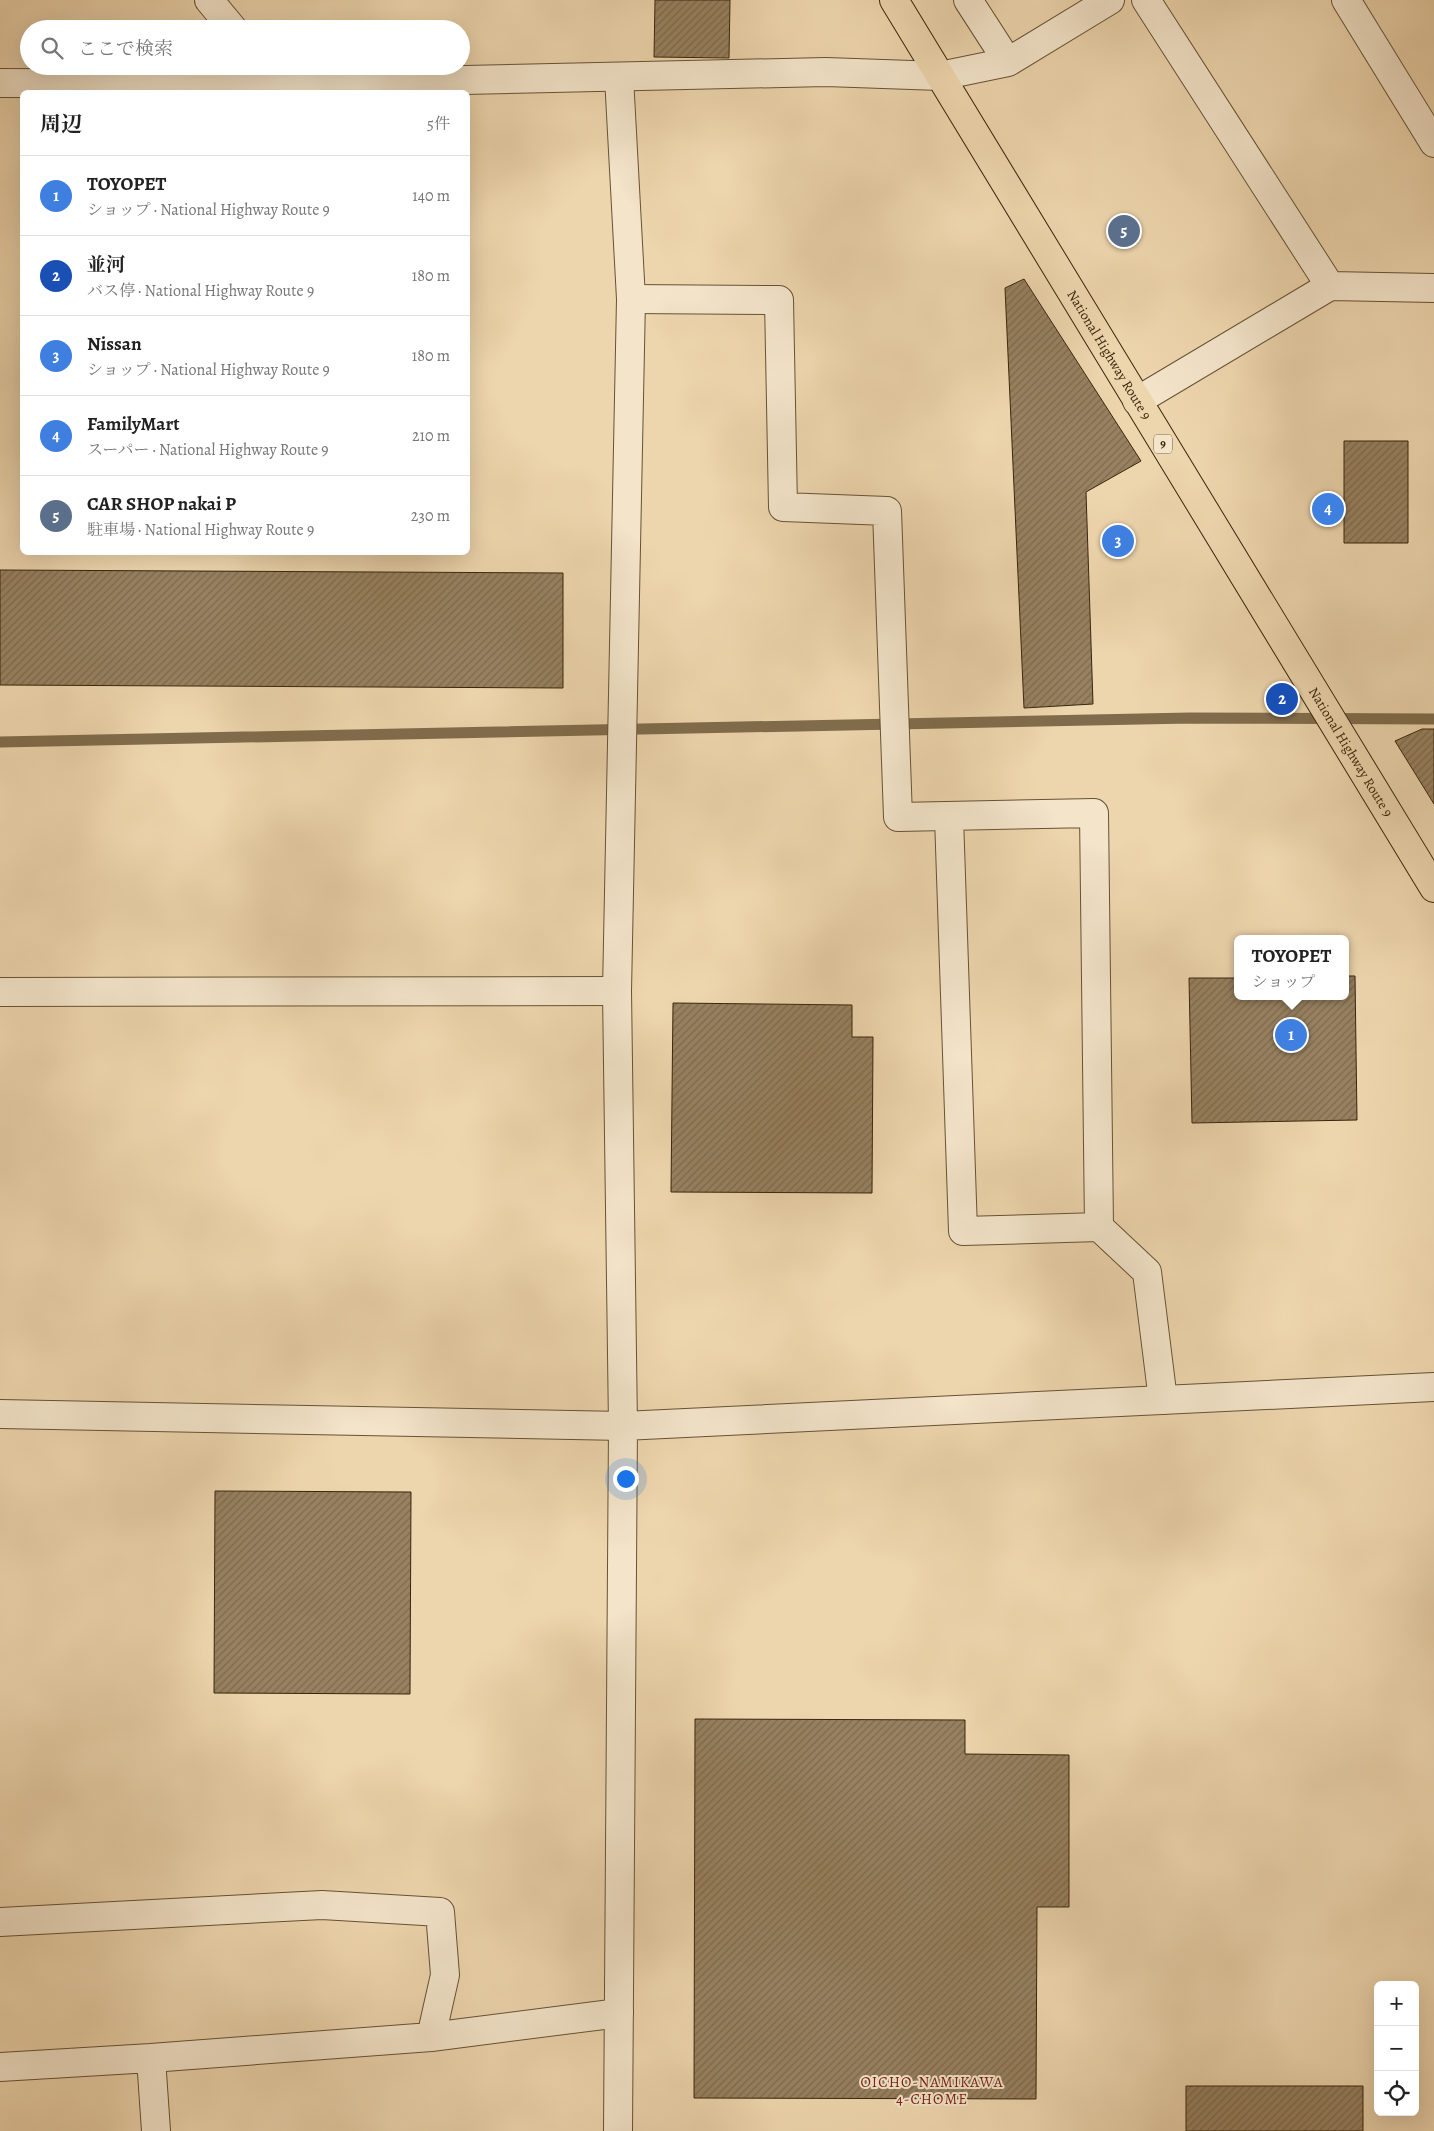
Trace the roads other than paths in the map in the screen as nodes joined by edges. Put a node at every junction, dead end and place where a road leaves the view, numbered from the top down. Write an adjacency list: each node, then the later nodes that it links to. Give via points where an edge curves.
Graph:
1 (208, 0): 7 (street)
2 (894, 0): 10 (highway, National Highway Route 9 / 9)
3 (968, 0): 8 (street)
4 (1110, 0): 8 (street)
5 (1146, 0): 14 (street)
6 (1346, 0): 13 (street)
7 (225, 20)
8 (1008, 62): 10 (street)
9 (273, 75): 11 (street); 12 (street)
10 (940, 76): 11 (street, via 826,72); 17 (highway, National Highway Route 9 / 9)
11 (619, 77): 16 (street)
12 (0, 82)
13 (1434, 143)
14 (1330, 286): 15 (street); 17 (street)
15 (1434, 288)
16 (631, 299): 18 (street, via 779,300 783,508 887,511 898,817); 20 (street)
17 (1137, 401): 19 (highway, National Highway Route 9 / 9)
18 (949, 817): 22 (street, via 963,1232); 22 (street, via 1094,813)
19 (1434, 888)
20 (617, 991): 21 (street); 26 (street)
21 (0, 992)
22 (1099, 1227): 24 (street, via 1147,1272)
23 (1434, 1387): 24 (street)
24 (1163, 1400): 26 (street)
25 (0, 1414): 26 (street)
26 (623, 1426): 28 (street)
27 (0, 1922): 29 (street, via 322,1905 440,1912 445,1975)
28 (619, 2013): 29 (street); 33 (street)
29 (432, 2037): 30 (street)
30 (151, 2058): 31 (street); 32 (street)
31 (0, 2067)
32 (156, 2131)
33 (618, 2131)

